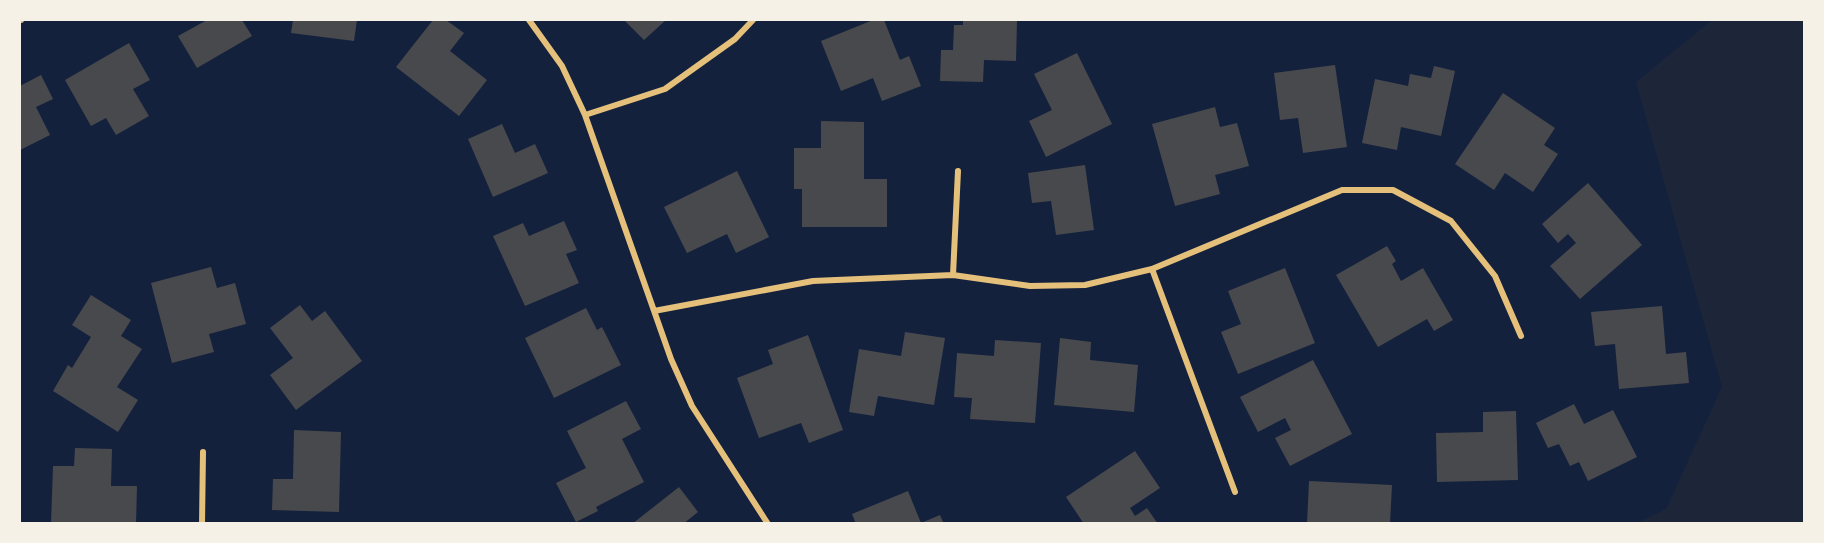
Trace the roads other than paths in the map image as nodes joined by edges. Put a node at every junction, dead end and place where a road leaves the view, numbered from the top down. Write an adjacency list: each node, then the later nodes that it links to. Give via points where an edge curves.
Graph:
1 (528, 20): 3 (street, via 562,66)
2 (753, 20): 3 (street, via 735,39 665,89)
3 (585, 115): 7 (street)
4 (958, 171): 6 (street)
5 (1152, 269): 6 (street, via 1085,285 1030,286); 8 (street, via 1342,189 1393,190 1451,221 1496,276); 10 (street)
6 (953, 275): 7 (street, via 813,281)
7 (654, 311): 12 (street, via 692,406)
8 (1521, 336)
9 (203, 452): 11 (street)
10 (1234, 492)
11 (202, 524)
12 (768, 524)

